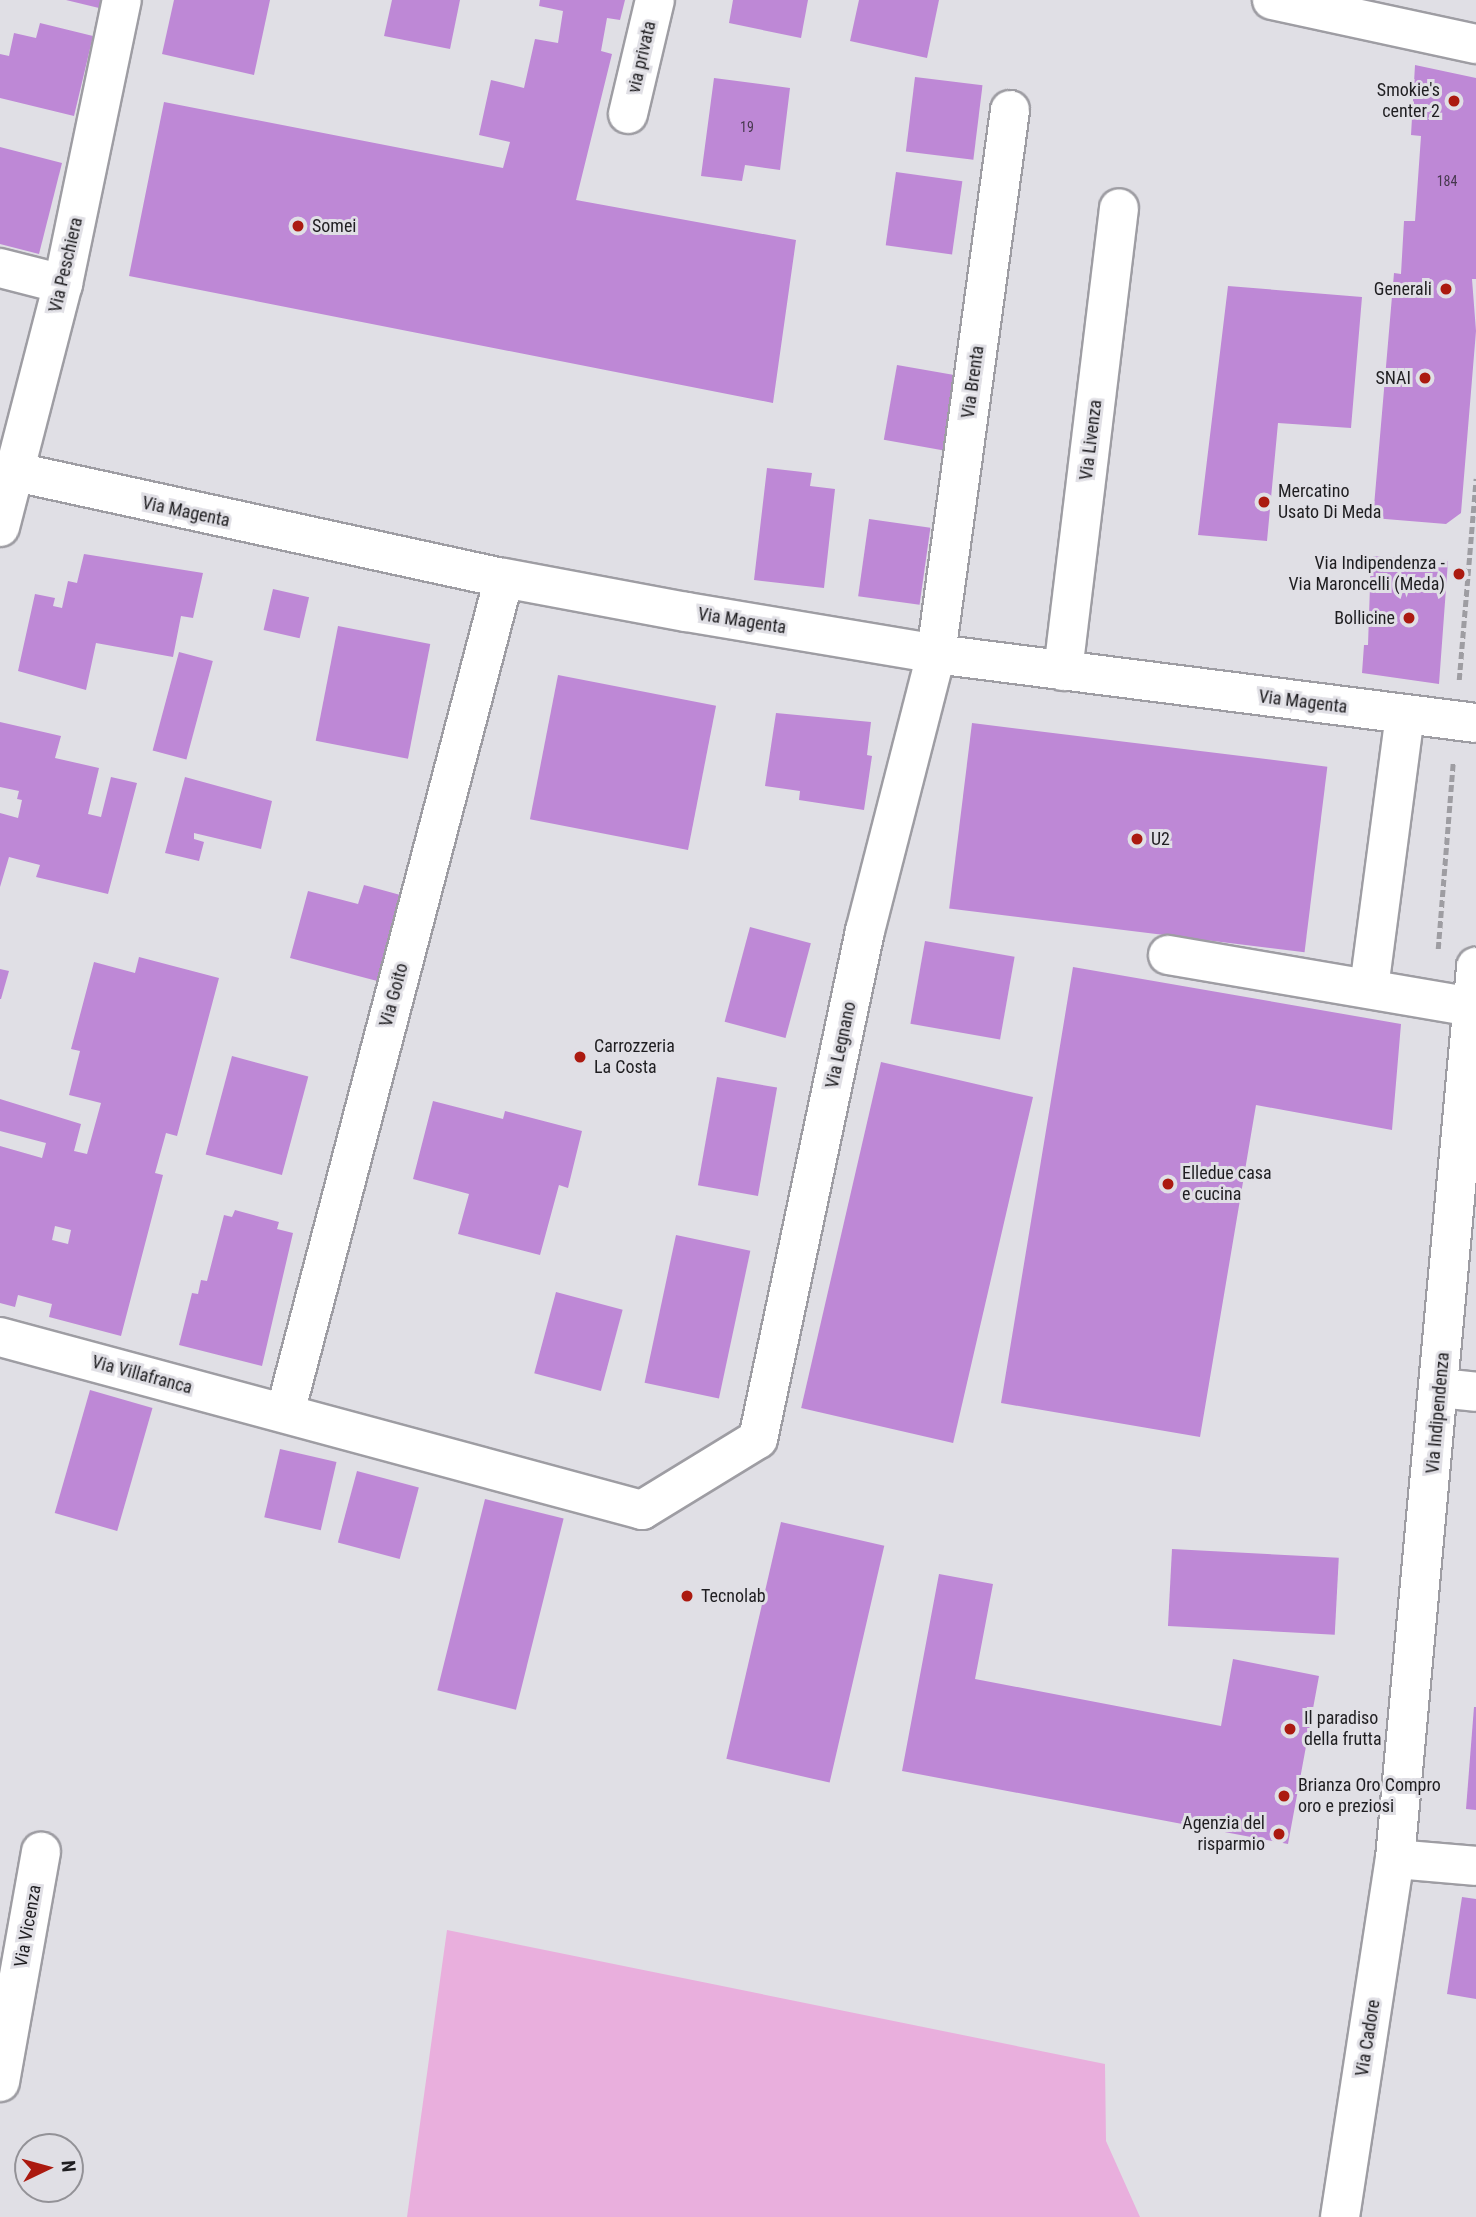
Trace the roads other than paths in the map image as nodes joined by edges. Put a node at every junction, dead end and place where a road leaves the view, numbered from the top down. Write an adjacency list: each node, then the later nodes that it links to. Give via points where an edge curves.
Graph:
1 (122, 0): 9 (street, Via Peschiera)
2 (655, 0): 6 (street, via privata)
3 (1272, 0): 4 (street)
4 (1476, 44)
5 (1010, 110): 13 (street, Via Brenta)
6 (628, 114)
7 (1119, 208): 14 (street, Via Livenza)
8 (0, 268): 9 (street)
9 (63, 284): 10 (street, Via Peschiera)
10 (16, 472): 11 (street, Via Peschiera); 12 (street, Via Magenta)
11 (0, 527)
12 (504, 578): 13 (street, Via Magenta); 23 (street, Via Goito)
13 (936, 654): 14 (street, Via Magenta); 24 (street, Via Legnano, via 865,931)
14 (1063, 671): 15 (street, Via Magenta)
15 (1405, 715): 16 (street, Via Magenta); 19 (street)
16 (1476, 723)
17 (1168, 955): 19 (street)
18 (1476, 967): 20 (street, Via Indipendenza)
19 (1369, 988): 20 (street)
20 (1473, 1006): 22 (street, Via Indipendenza)
21 (0, 1337): 23 (street, Via Villafranca)
22 (1458, 1390): 26 (street, Via Indipendenza)
23 (285, 1413): 24 (street, Via Villafranca, via 642,1510)
24 (758, 1439)
25 (41, 1852): 28 (street, Via Vicenza)
26 (1395, 1859): 27 (street); 29 (street, Via Cadore)
27 (1476, 1866)
28 (0, 2082)
29 (1340, 2217)

